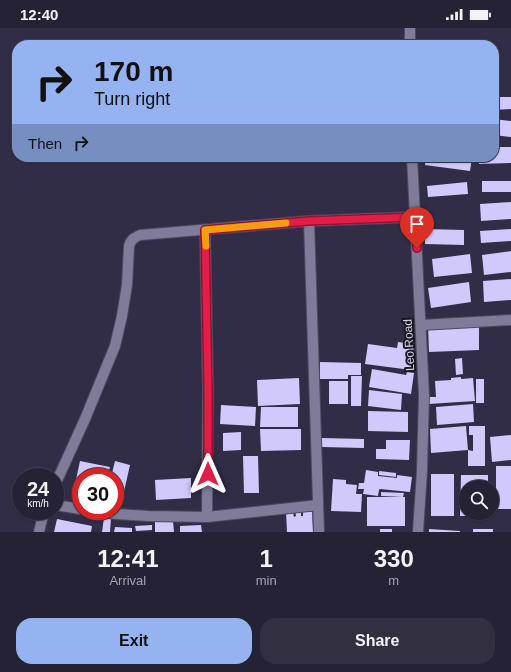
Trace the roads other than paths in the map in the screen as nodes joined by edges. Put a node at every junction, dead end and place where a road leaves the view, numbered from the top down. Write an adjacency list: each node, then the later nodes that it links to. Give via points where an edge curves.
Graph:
1 (410, 28): 2 (street)
2 (410, 40)
3 (412, 162): 4 (street, Leo Road)
4 (415, 217): 5 (street); 8 (street, Leo Road)
5 (309, 221): 6 (street); 10 (street)
6 (205, 230): 9 (street, via 140,235 130,242 127,285 114,346); 12 (street)
7 (511, 320): 8 (street)
8 (421, 325): 16 (street, Leo Road, via 424,395)
9 (63, 468)
10 (318, 505): 12 (street); 15 (street)
11 (124, 514): 12 (street)
12 (207, 517)
13 (42, 520): 14 (street)
14 (39, 532)
15 (319, 532)
16 (418, 532)

